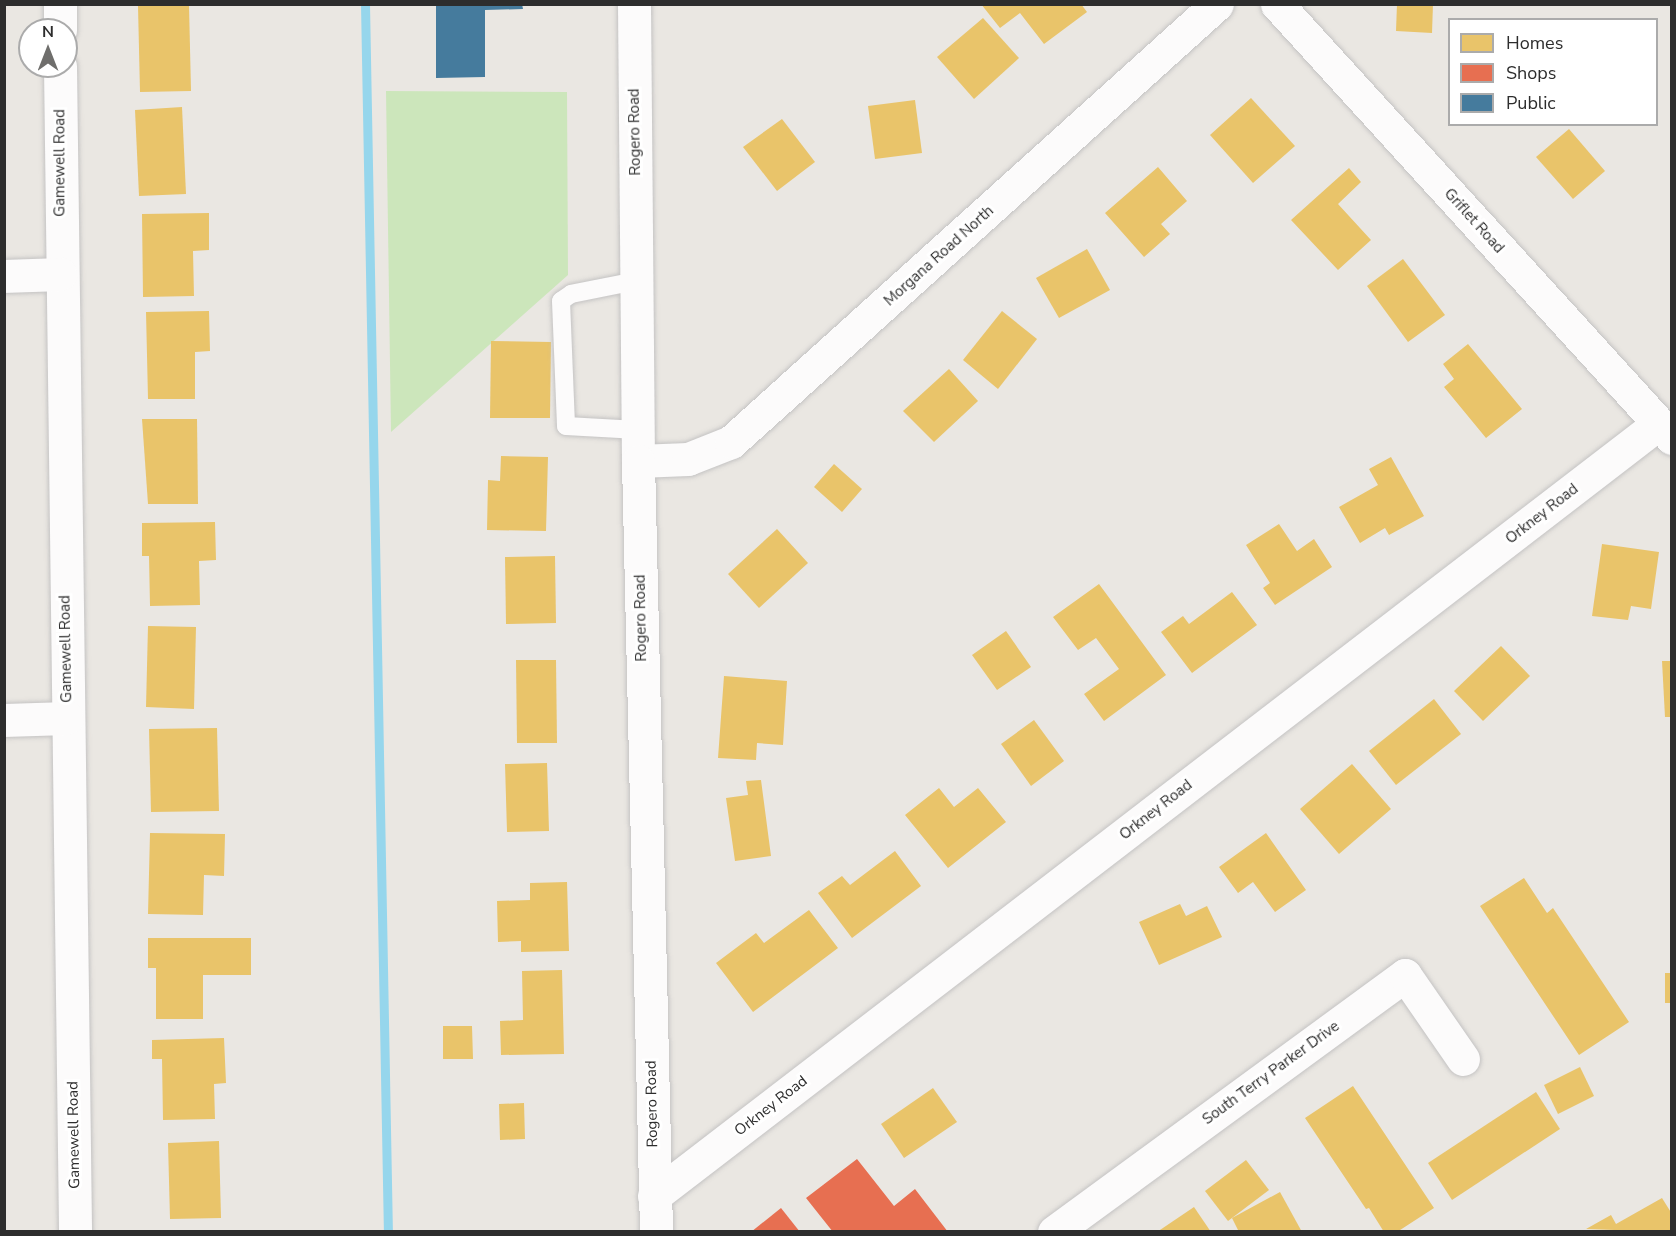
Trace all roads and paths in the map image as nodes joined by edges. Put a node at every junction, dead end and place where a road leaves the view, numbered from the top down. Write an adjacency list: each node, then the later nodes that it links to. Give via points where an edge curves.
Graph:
1 (634, 4): 7 (street, Rogero Road)
2 (1217, 4): 9 (street, Morgana Road North, via 731,442 688,459)
3 (1277, 4): 8 (street, Griflet Road)
4 (60, 78): 5 (street, Gamewell Road)
5 (60, 274): 6 (street); 10 (street, Gamewell Road)
6 (4, 276)
7 (636, 282): 9 (street, Rogero Road); 9 (lane, via 571,294 561,301 566,426)
8 (1665, 431): 13 (street, Orkney Road)
9 (638, 445): 13 (street, Rogero Road)
10 (67, 718): 11 (street); 14 (street, Gamewell Road)
11 (4, 720)
12 (1463, 1059): 16 (street, South Terry Parker Drive, via 1406,975)
13 (654, 1196): 15 (street, Rogero Road)
14 (75, 1232)
15 (656, 1232)
16 (1054, 1232)

